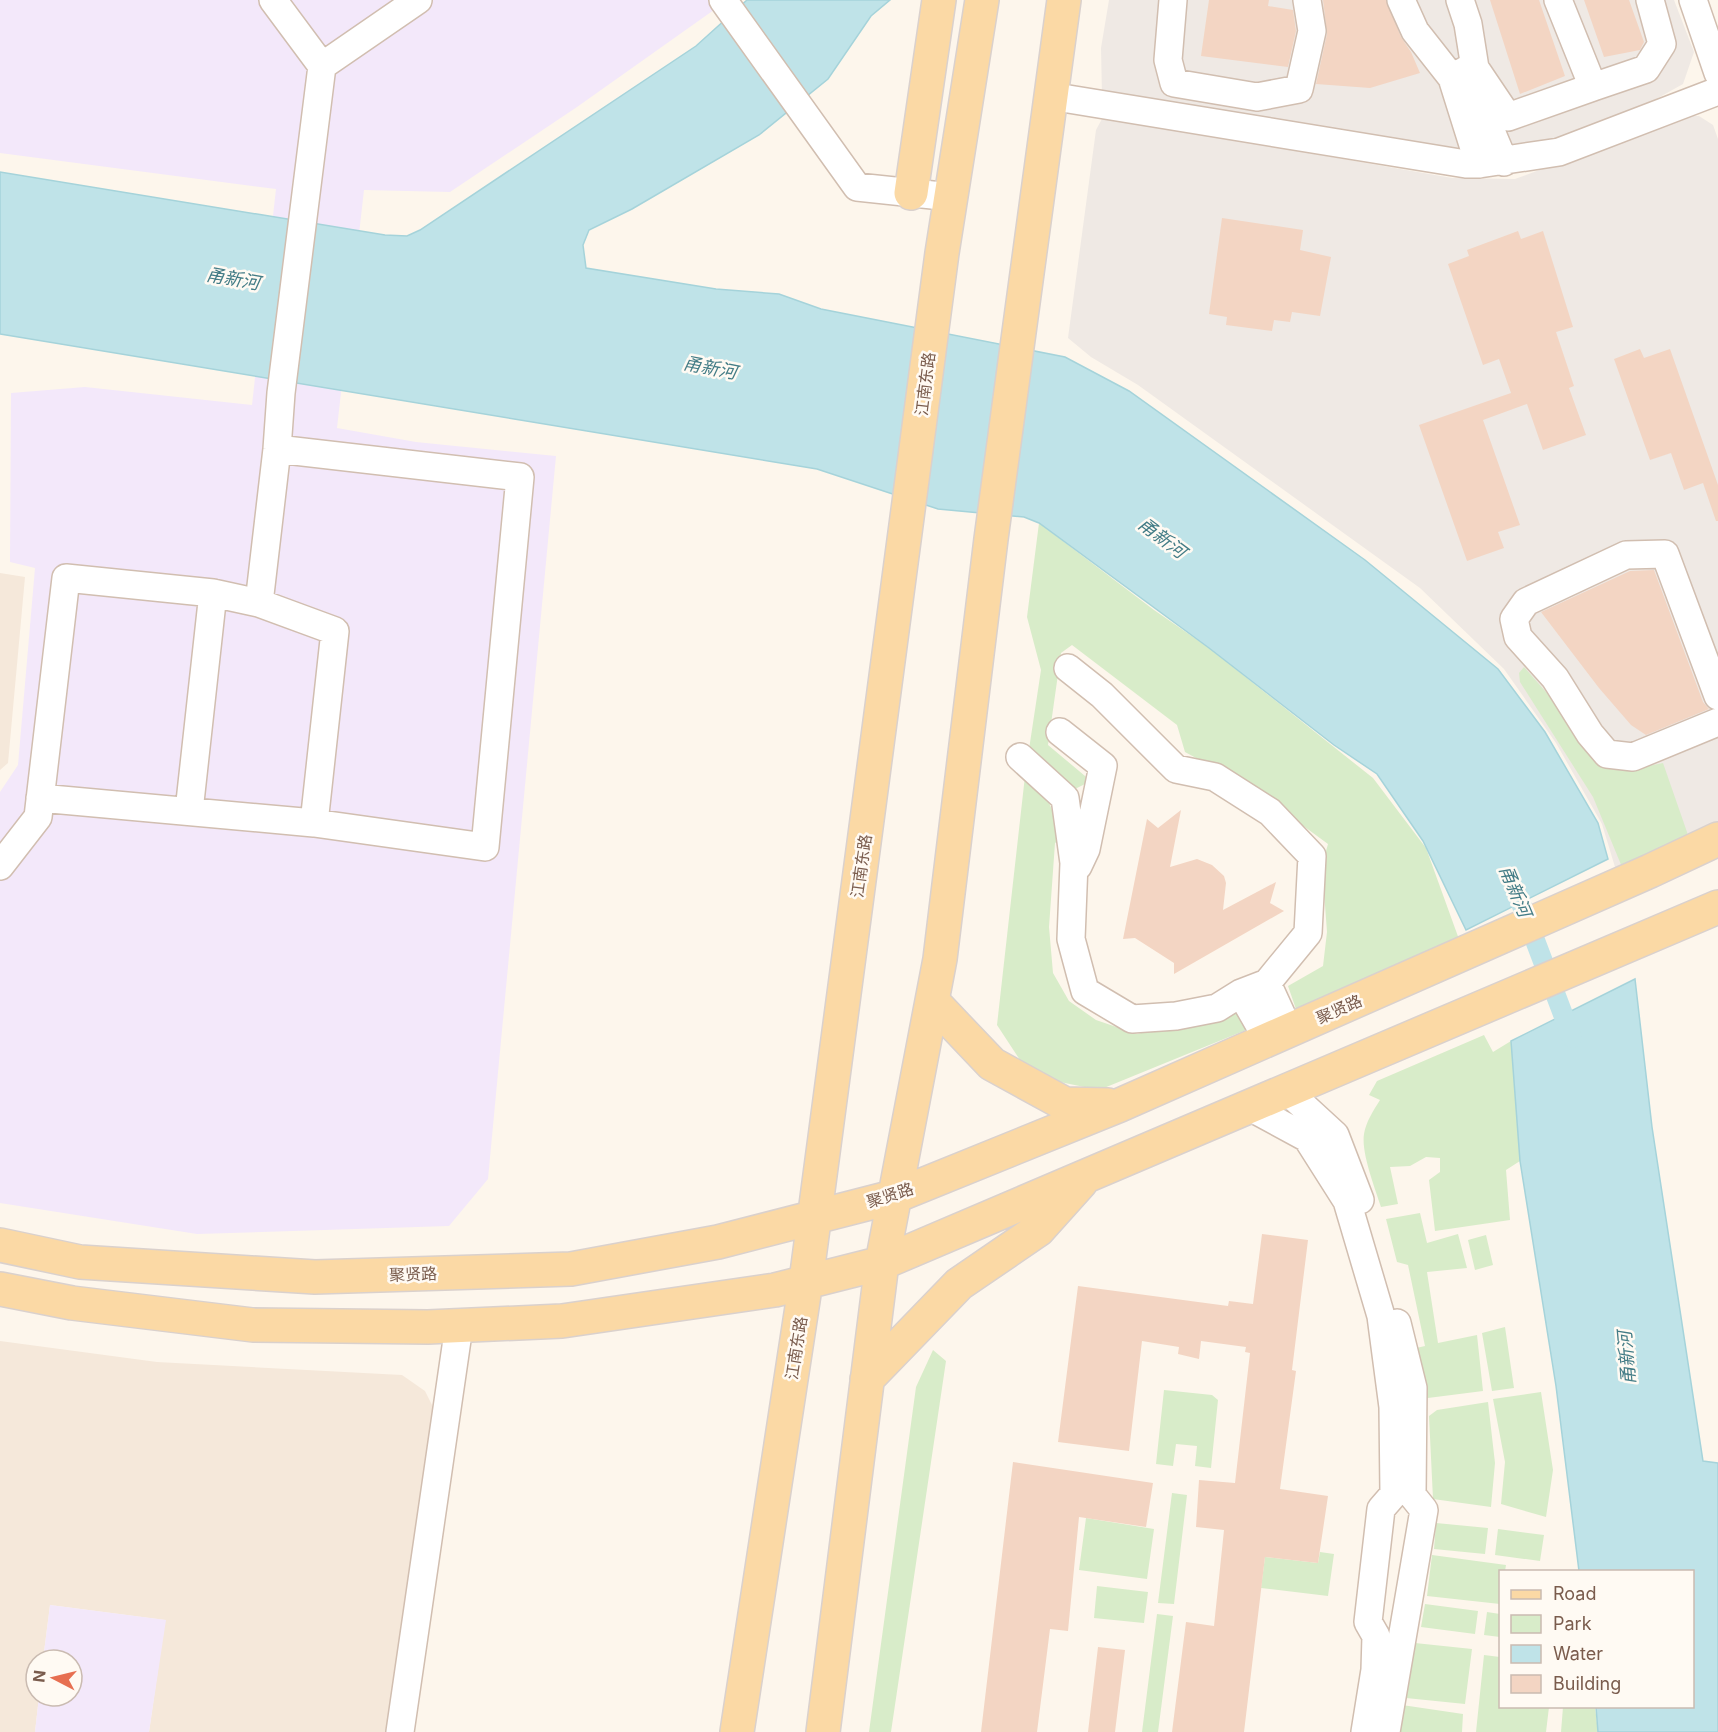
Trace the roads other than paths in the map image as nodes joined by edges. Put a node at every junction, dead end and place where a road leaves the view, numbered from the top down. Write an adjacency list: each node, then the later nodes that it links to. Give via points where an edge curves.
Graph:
1 (273, 0): 14 (street)
2 (418, 0): 14 (street)
3 (939, 0): 21 (main road)
4 (982, 0): 22 (main road, 江南东路)
5 (1064, 0): 19 (main road)
6 (1173, 0): 7 (street, via 1168,60 1174,83 1257,97 1299,89 1312,32)
7 (1307, 0)
8 (1401, 0): 15 (street, via 1415,31)
9 (1460, 0): 15 (street, via 1468,24)
10 (1558, 0): 17 (street)
11 (1650, 0): 17 (street, via 1662,44 1646,69)
12 (1693, 0): 16 (street)
13 (725, 2): 21 (street, via 857,187)
14 (322, 66): 23 (street)
15 (1464, 72): 17 (street, via 1508,117); 20 (street)
16 (1718, 73)
17 (1593, 87)
18 (1718, 91): 20 (street, via 1559,152)
19 (1050, 96): 20 (street, via 1455,163); 40 (main road)
20 (1492, 163)
21 (911, 193): 22 (street)
22 (951, 197): 47 (main road, 江南东路)
23 (277, 449): 25 (street); 33 (street, via 520,477 485,847)
24 (213, 593): 25 (street); 31 (street, via 66,578); 32 (street)
25 (259, 603): 33 (street, via 335,631)
26 (1068, 668): 38 (street, via 1102,695 1176,769 1215,777 1270,812 1312,855 1308,933)
27 (1718, 696): 28 (street, via 1665,554 1626,555 1526,602 1514,619 1518,637 1555,678 1607,754 1633,757)
28 (1718, 722)
29 (1060, 732): 36 (street, via 1103,766 1086,849)
30 (1020, 757): 36 (street, via 1065,798)
31 (40, 798): 32 (street); 35 (street, via 38,817)
32 (189, 811): 33 (street)
33 (314, 823)
34 (1718, 839): 41 (main road, 聚贤路)
35 (0, 866)
36 (1074, 877): 39 (street, via 1071,939 1085,991 1132,1019 1216,1008)
37 (1718, 907): 42 (main road)
38 (1267, 983): 39 (street); 41 (street)
39 (1241, 993): 41 (street)
40 (932, 1001): 43 (main road, via 992,1064 1065,1104); 46 (main road)
41 (1279, 1035): 43 (main road, 聚贤路)
42 (1296, 1086): 44 (main road); 58 (street, via 1335,1136 1360,1198 1391,1296 1413,1388 1412,1495 1424,1510)
43 (1120, 1105): 46 (main road, 聚贤路)
44 (1248, 1106): 45 (main road); 57 (street, via 1306,1138 1347,1201 1381,1316 1393,1407 1394,1494 1381,1509 1368,1622 1376,1636 1375,1670)
45 (1089, 1173): 49 (main road); 53 (main road, via 1038,1230 959,1284)
46 (893, 1197): 47 (main road, 聚贤路); 49 (main road)
47 (814, 1216): 48 (main road, 聚贤路, via 718,1242 572,1269 315,1277 80,1262); 50 (main road, 江南东路)
48 (0, 1245)
49 (882, 1263): 50 (main road); 53 (main road)
50 (806, 1281): 52 (main road, via 775,1290 562,1321); 55 (main road, 江南东路)
51 (0, 1289): 52 (main road, via 72,1303 253,1325)
52 (459, 1326): 54 (street)
53 (867, 1379): 56 (main road)
54 (400, 1732)
55 (737, 1732)
56 (823, 1732)
57 (1365, 1732)
58 (1386, 1732)

